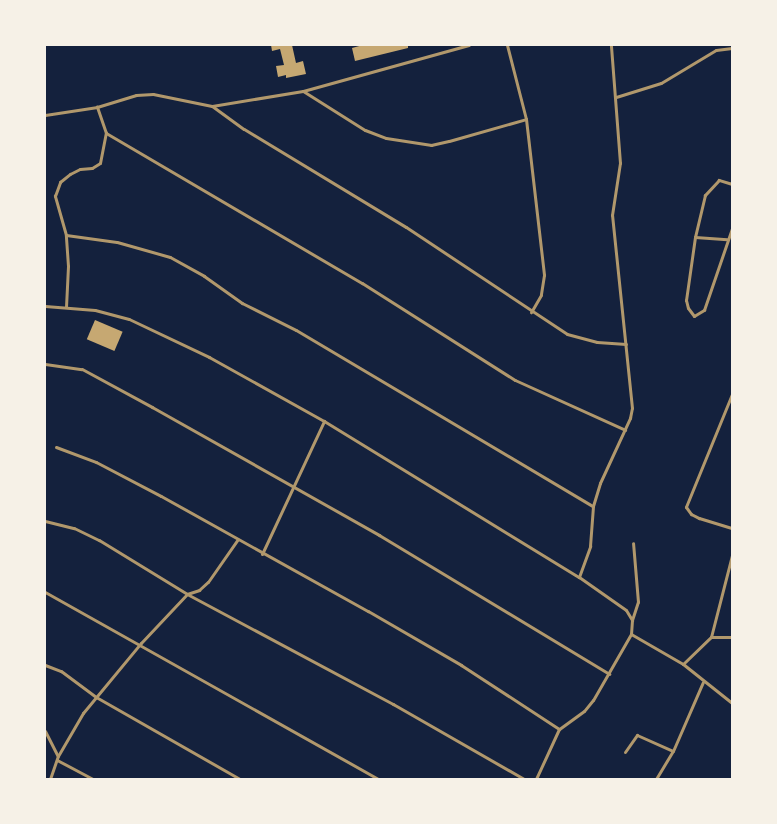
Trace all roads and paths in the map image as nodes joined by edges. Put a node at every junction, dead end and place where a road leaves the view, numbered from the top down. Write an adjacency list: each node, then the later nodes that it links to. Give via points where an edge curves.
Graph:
1 (469, 45): 5 (street)
2 (507, 45): 10 (street)
3 (611, 45): 6 (street)
4 (732, 48): 6 (street, via 716,50 661,83)
5 (303, 91): 7 (street); 10 (street, via 365,130 404,143 431,145)
6 (616, 97): 20 (street, via 620,163 612,215)
7 (212, 106): 8 (street, via 153,94); 19 (street)
8 (97, 107): 9 (street); 11 (street)
9 (45, 115)
10 (526, 119): 19 (street, via 544,274 541,295)
11 (106, 133): 14 (street, via 99,163 75,171 57,188 55,196); 24 (street, via 362,283 515,380)
12 (732, 184): 15 (street, via 719,180 705,195)
13 (732, 228): 16 (street)
14 (66, 235): 18 (street); 27 (street, via 117,242 170,257 242,303 296,330)
15 (695, 237): 16 (street); 16 (street, via 686,300 694,316 704,310)
16 (727, 239)
17 (45, 306): 18 (street)
18 (66, 307): 23 (street, via 129,319 164,334)
19 (531, 312): 20 (street, via 567,334)
20 (626, 344): 24 (street, via 632,398)
21 (45, 364): 26 (street, via 82,369)
22 (732, 394): 29 (street, via 686,507 699,518)
23 (324, 421): 26 (street); 34 (street)
24 (625, 430): 27 (street)
25 (56, 447): 30 (street, via 96,462)
26 (294, 486): 32 (street); 44 (street)
27 (593, 506): 34 (street, via 590,546)
28 (45, 521): 36 (street, via 74,528 99,540)
29 (732, 528)
30 (238, 540): 32 (street); 36 (street, via 208,582)
31 (633, 543): 37 (street, via 638,602)
32 (262, 554): 48 (street, via 461,665)
33 (732, 555): 39 (street)
34 (579, 577): 37 (street, via 617,603)
35 (45, 592): 41 (street)
36 (187, 594): 41 (street); 57 (street)
37 (632, 620): 38 (street)
38 (631, 634): 42 (street); 44 (street)
39 (711, 637): 40 (street); 42 (street)
40 (732, 637)
41 (141, 643): 46 (street); 56 (street)
42 (683, 664): 45 (street)
43 (45, 665): 46 (street, via 61,671)
44 (609, 674): 48 (street, via 584,711)
45 (702, 682): 47 (street); 50 (street)
46 (96, 697): 52 (street, via 71,729); 55 (street)
47 (732, 704)
48 (559, 729): 58 (street)
49 (45, 731): 52 (street)
50 (673, 751): 51 (street, via 637,735); 59 (street)
51 (625, 752)
52 (57, 758): 53 (street); 54 (street)
53 (50, 779)
54 (92, 779)
55 (240, 779)
56 (378, 779)
57 (524, 779)
58 (536, 779)
59 (656, 779)

